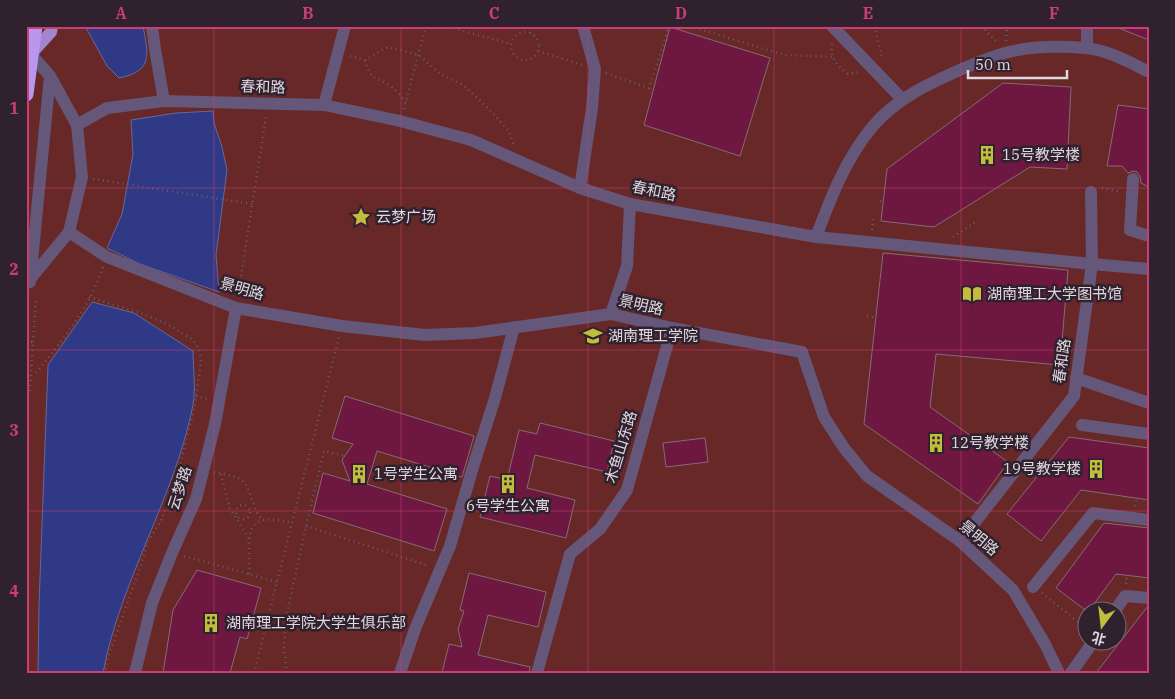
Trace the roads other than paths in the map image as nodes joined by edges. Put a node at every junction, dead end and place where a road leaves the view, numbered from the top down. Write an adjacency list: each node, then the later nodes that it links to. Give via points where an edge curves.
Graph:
1 (35, 26): 9 (highway)
2 (52, 26): 9 (main road, via 51,32)
3 (152, 26): 14 (lane)
4 (345, 26): 15 (lane)
5 (583, 26): 18 (lane, via 595,69)
6 (1087, 26): 8 (lane)
7 (834, 29): 13 (lane)
8 (1086, 48): 10 (lane, via 1123,58); 13 (lane, via 1006,52 936,80)
9 (31, 54): 11 (lane); 12 (highway)
10 (1149, 72)
11 (50, 76): 16 (lane); 26 (lane)
12 (26, 94)
13 (902, 99): 23 (lane, via 874,124 855,150 831,197)
14 (164, 101): 15 (lane, 春和路); 16 (lane, 春和路, via 107,108)
15 (324, 105): 18 (lane, 春和路, via 471,140)
16 (77, 125): 21 (lane, via 82,177)
17 (1133, 179): 22 (lane, via 1130,230)
18 (580, 188): 20 (lane, 春和路)
19 (1095, 189): 24 (lane, 春和路)
20 (630, 204): 23 (lane, 春和路); 28 (lane, via 627,266)
21 (69, 232): 26 (lane); 27 (lane, 景明路, via 107,257)
22 (1149, 236)
23 (816, 237): 24 (lane, 春和路)
24 (1092, 264): 25 (lane); 31 (lane, 春和路)
25 (1149, 269)
26 (28, 283)
27 (236, 308): 29 (lane, 景明路, via 342,326 425,335); 41 (lane, 云梦路, via 215,424 196,499 152,603)
28 (611, 314): 29 (lane, 景明路); 30 (lane, 景明路)
29 (514, 327): 42 (lane, via 450,546)
30 (672, 328): 36 (lane, 景明路, via 802,352 824,417 867,476); 43 (lane, 木鱼山东路, via 627,490 600,528 570,554)
31 (1076, 378): 32 (lane); 36 (lane, 春和路, via 1074,396)
32 (1149, 403)
33 (1082, 425): 34 (lane)
34 (1149, 434)
35 (1149, 520): 37 (lane, via 1093,513)
36 (960, 542): 44 (lane, 景明路, via 1013,590)
37 (1034, 587)
38 (1149, 598): 39 (lane, via 1125,596)
39 (1121, 602)
40 (1086, 652): 45 (lane)
41 (136, 673)
42 (400, 673)
43 (537, 673)
44 (1059, 673)
45 (1072, 673)

